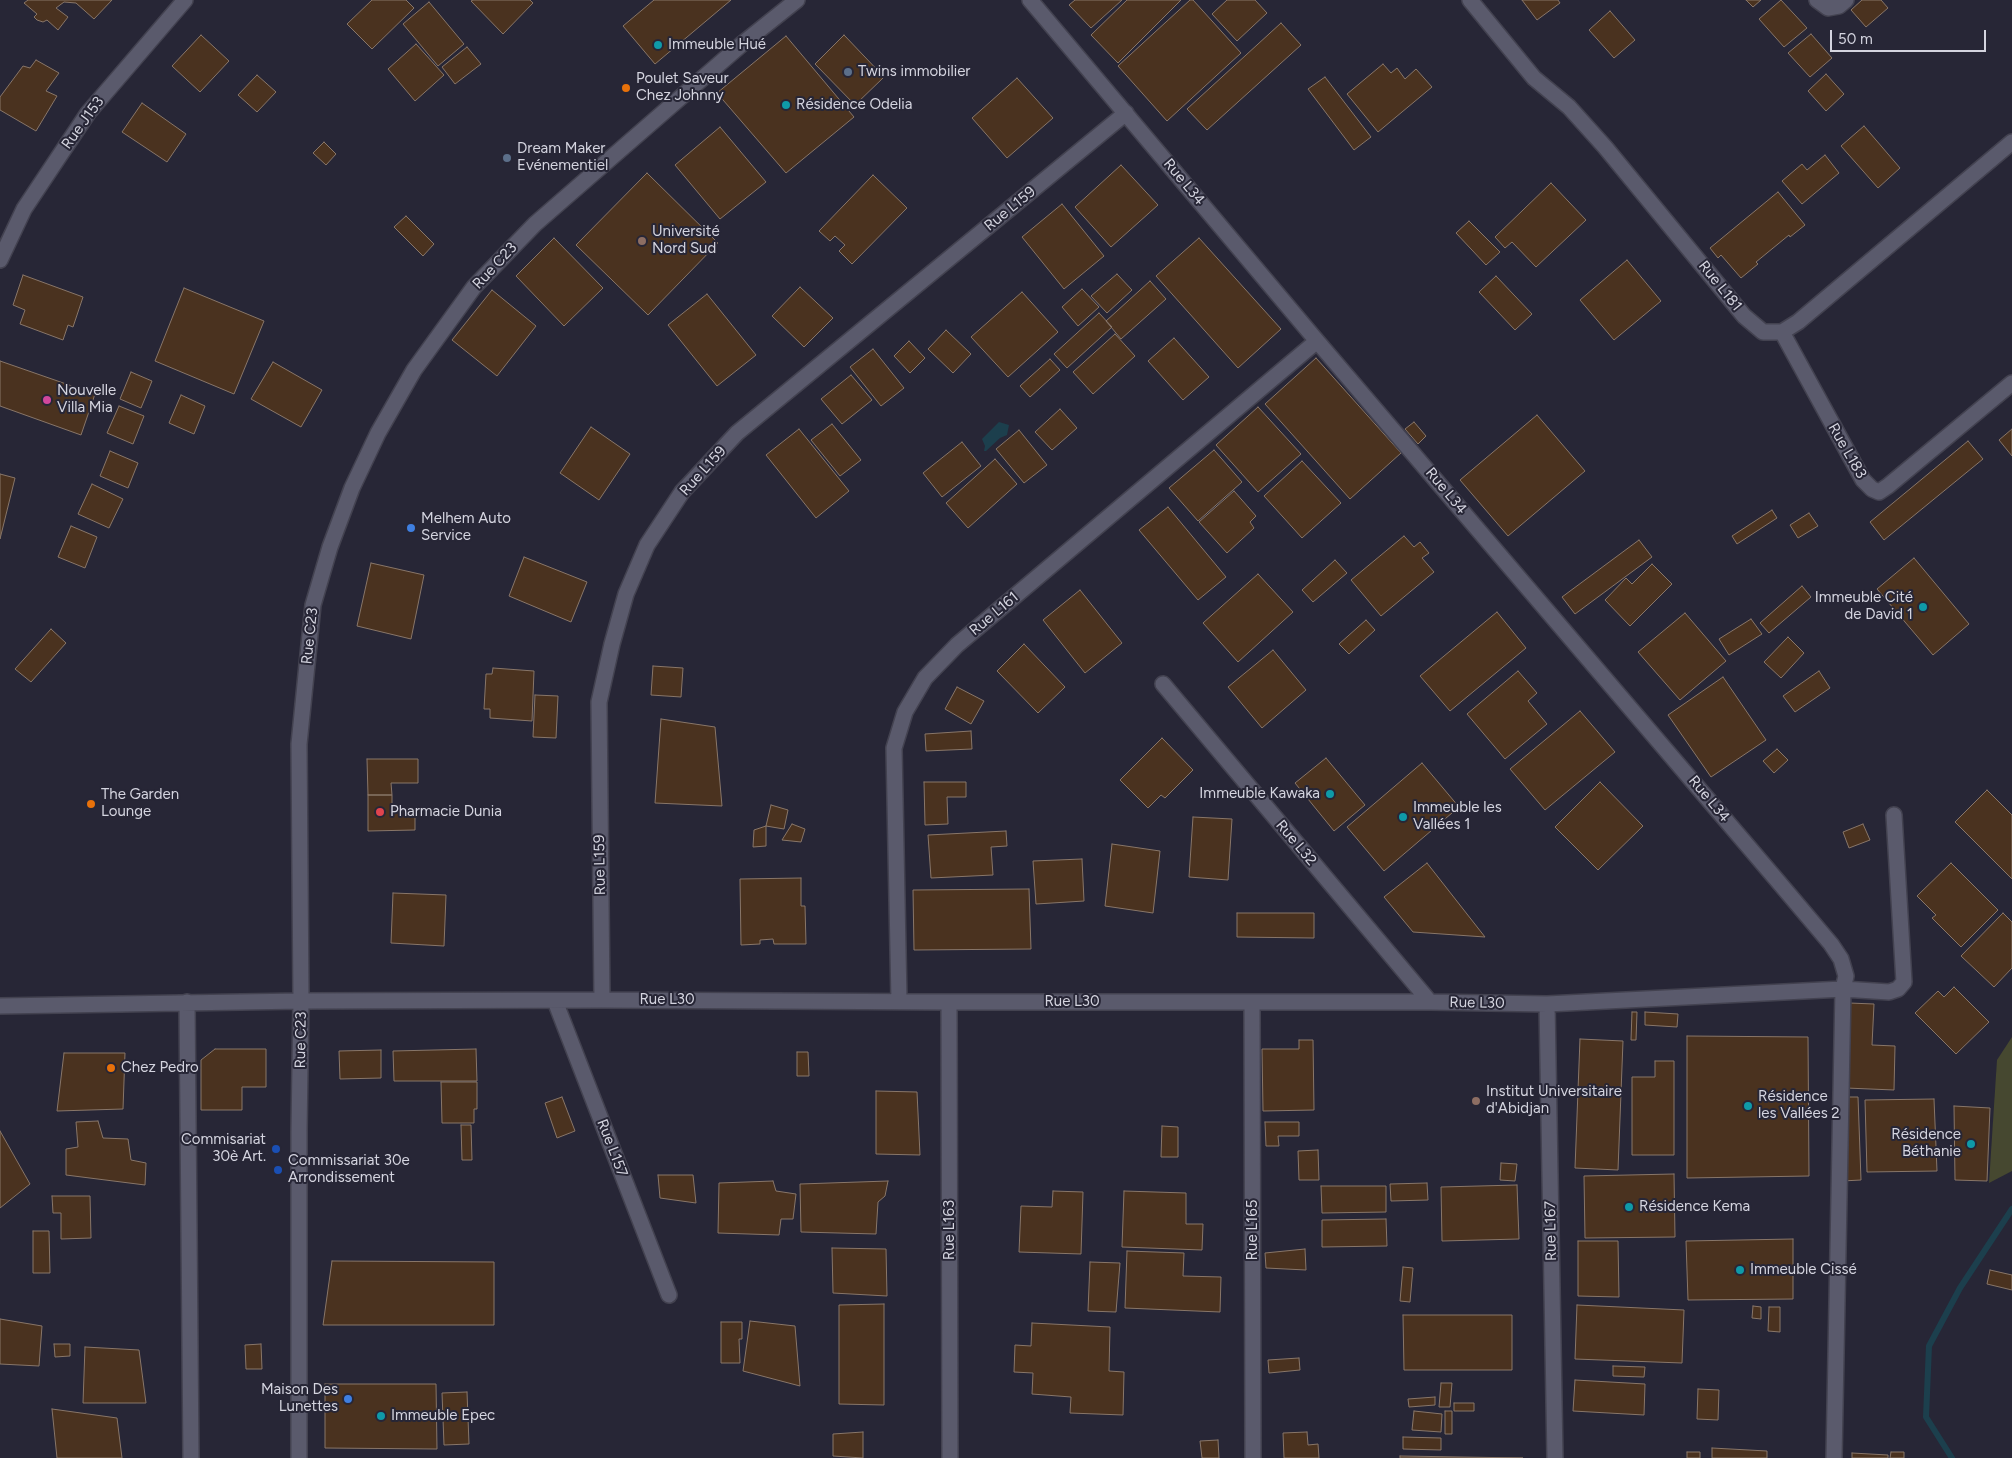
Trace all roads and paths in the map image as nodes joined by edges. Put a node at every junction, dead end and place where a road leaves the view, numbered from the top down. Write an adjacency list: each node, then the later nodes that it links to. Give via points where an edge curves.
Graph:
1 (184, 0): 9 (street, Rue J153, via 88,113 24,209)
2 (796, 0): 18 (street, Rue C23, via 535,224 474,287 414,370 378,433 352,488 312,604 299,744)
3 (1030, 0): 7 (street, Rue L34)
4 (1470, 0): 10 (street, Rue L181, via 1534,78 1569,107 1604,147 1744,316 1763,332)
5 (1817, 0): 6 (street, via 1828,8 1839,6)
6 (1846, 0)
7 (1126, 113): 11 (street, Rue L34); 16 (street, Rue L159, via 737,433 682,492 648,545 626,594 599,702)
8 (2012, 142): 10 (street)
9 (0, 260)
10 (1782, 332): 12 (street, Rue L183, via 1862,480 1879,492)
11 (1317, 341): 15 (street, Rue L34, via 1831,944 1842,959 1846,976); 17 (street, Rue L161, via 958,645 925,678 905,712 894,748)
12 (2012, 383)
13 (1163, 684): 23 (street, Rue L32)
14 (1894, 816): 15 (street, Rue L30, via 1904,982 1889,992)
15 (1843, 989): 24 (street, Rue L30); 32 (street, Rue L34)
16 (602, 1000): 17 (street, Rue L30); 19 (street, Rue L30)
17 (899, 1000): 21 (street, Rue L30)
18 (301, 1001): 19 (street, Rue L30); 20 (street, Rue L30); 28 (street, Rue C23)
19 (555, 1001): 26 (street, Rue L157)
20 (188, 1002): 25 (street, Rue L30); 27 (street)
21 (950, 1002): 22 (street, Rue L30); 29 (street, Rue L163)
22 (1252, 1002): 23 (street, Rue L30); 30 (street, Rue L165)
23 (1430, 1002): 24 (street, Rue L30)
24 (1546, 1004): 31 (street, Rue L167)
25 (0, 1006)
26 (669, 1295)
27 (191, 1458)
28 (299, 1458)
29 (950, 1458)
30 (1253, 1458)
31 (1555, 1458)
32 (1834, 1458)

